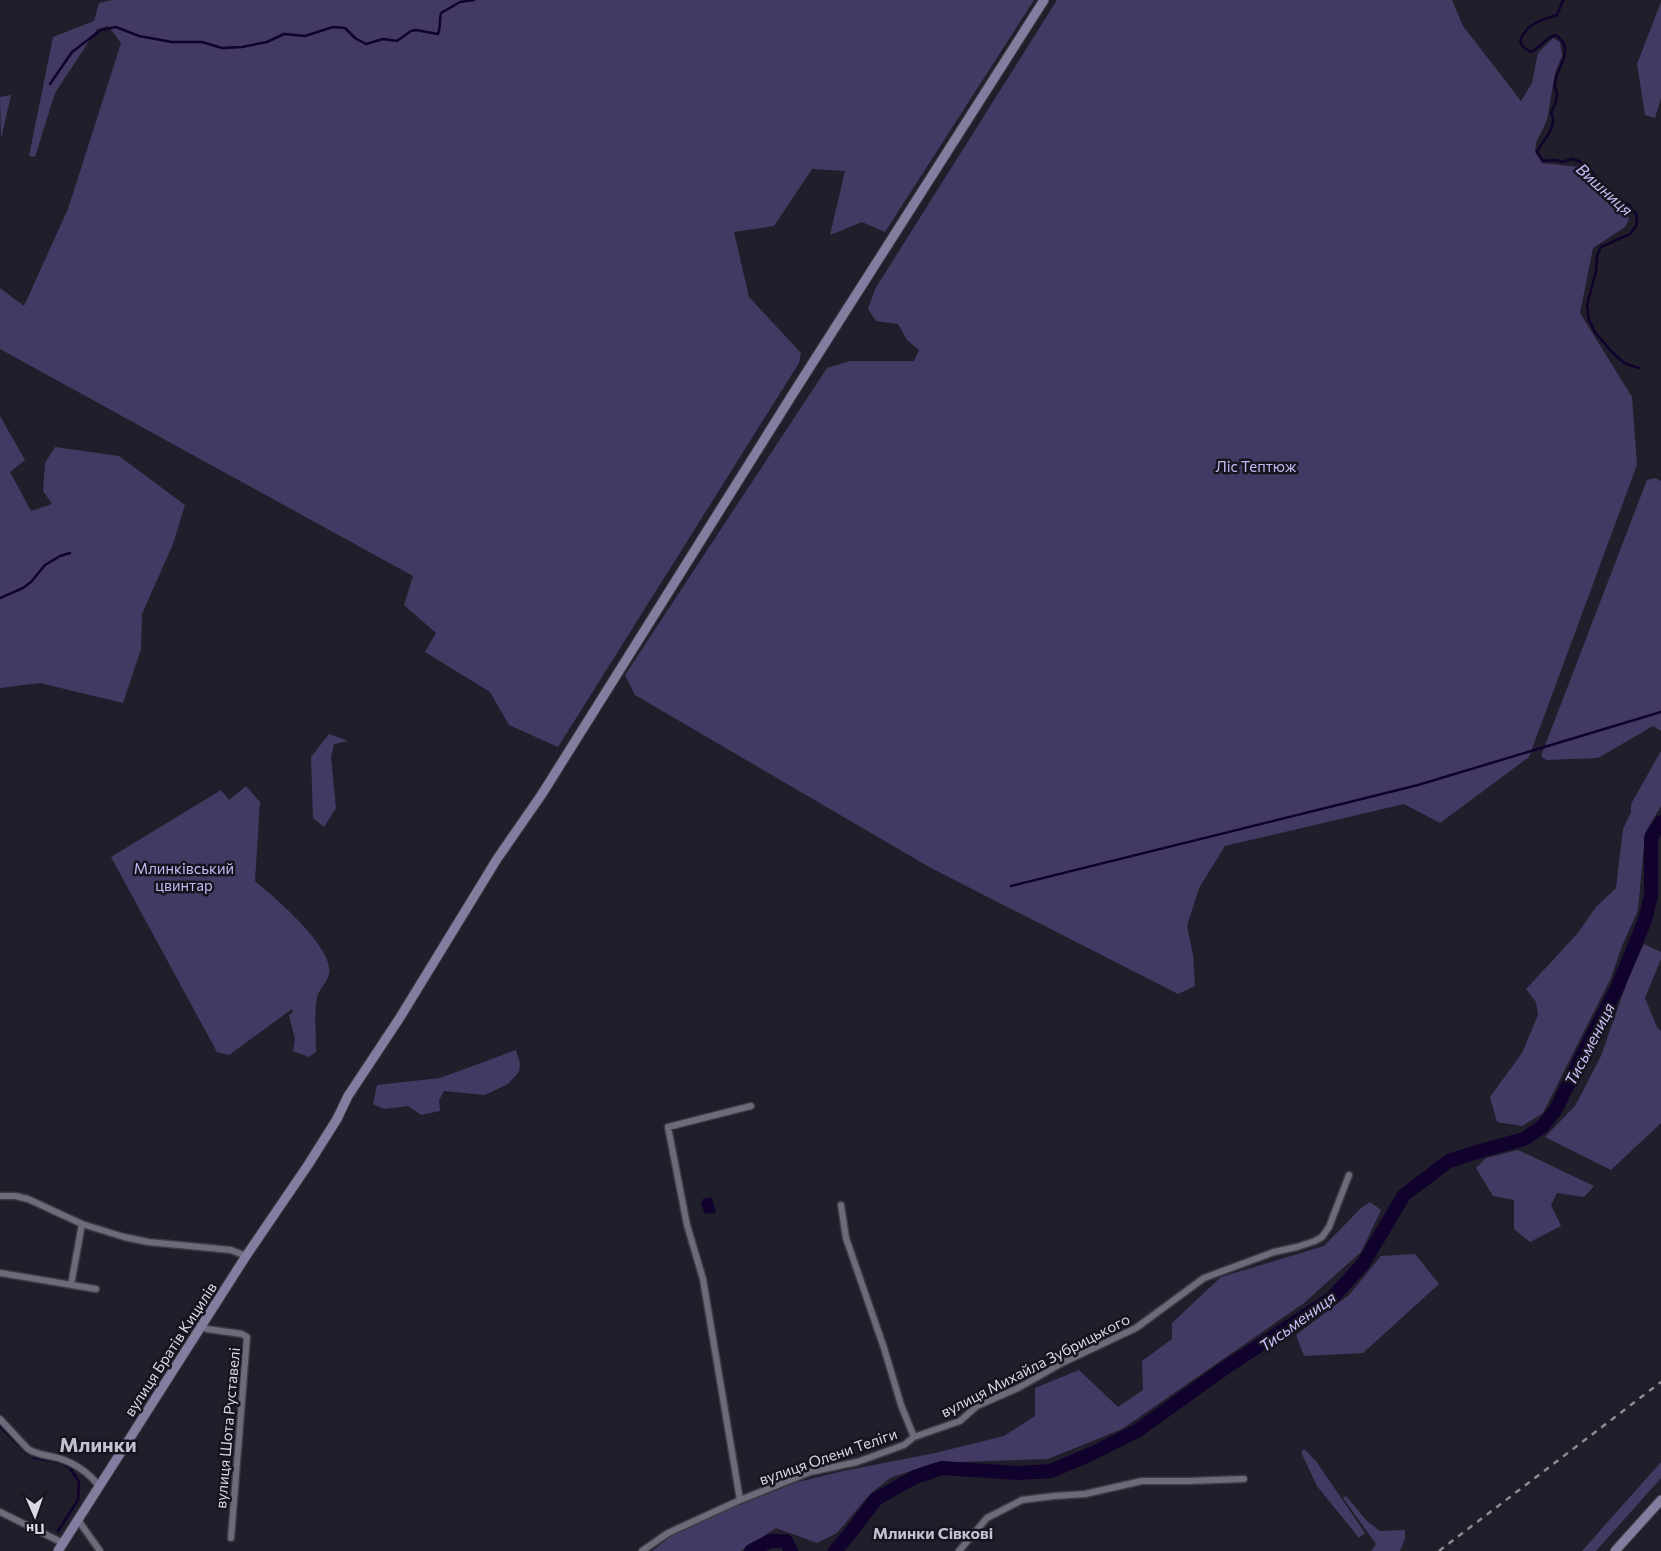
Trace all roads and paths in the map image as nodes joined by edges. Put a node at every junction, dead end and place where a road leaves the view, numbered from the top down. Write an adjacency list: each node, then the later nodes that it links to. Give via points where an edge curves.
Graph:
1 (1044, 0): 7 (street, вулиця Братів Кицилів, via 542,794 484,879 308,1164)
2 (751, 1106): 16 (street, via 668,1127 687,1225 703,1279)
3 (1349, 1175): 13 (street, вулиця Михайла Зубрицького, via 1322,1237 1204,1278 1136,1328 977,1406 960,1421)
4 (0, 1196): 6 (street, via 28,1199)
5 (841, 1205): 13 (street, via 846,1238)
6 (82, 1224): 7 (street, via 148,1242 231,1250); 9 (street)
7 (246, 1256): 11 (street, вулиця Братів Кицилів)
8 (0, 1273): 9 (street)
9 (71, 1284): 10 (street)
10 (96, 1289)
11 (202, 1327): 15 (street, вулиця Братів Кицилів); 20 (street, вулиця Шота Руставелі, via 242,1334 247,1338)
12 (0, 1419): 15 (street, via 28,1449 71,1463 84,1470)
13 (914, 1437): 16 (street, вулиця Олени Теліги, via 904,1445 857,1462 810,1472)
14 (1244, 1479): 24 (street, via 1142,1481 1085,1494 1022,1500 987,1518)
15 (99, 1486): 19 (street, вулиця Братів Кицилів)
16 (740, 1500): 23 (street, вулиця Олени Теліги, via 697,1518)
17 (1661, 1500): 25 (street)
18 (0, 1512): 21 (street)
19 (78, 1520): 21 (street, вулиця Братів Кицилів); 22 (street)
20 (231, 1538)
21 (61, 1547)
22 (100, 1551)
23 (642, 1551)
24 (959, 1551)
25 (1615, 1551)

